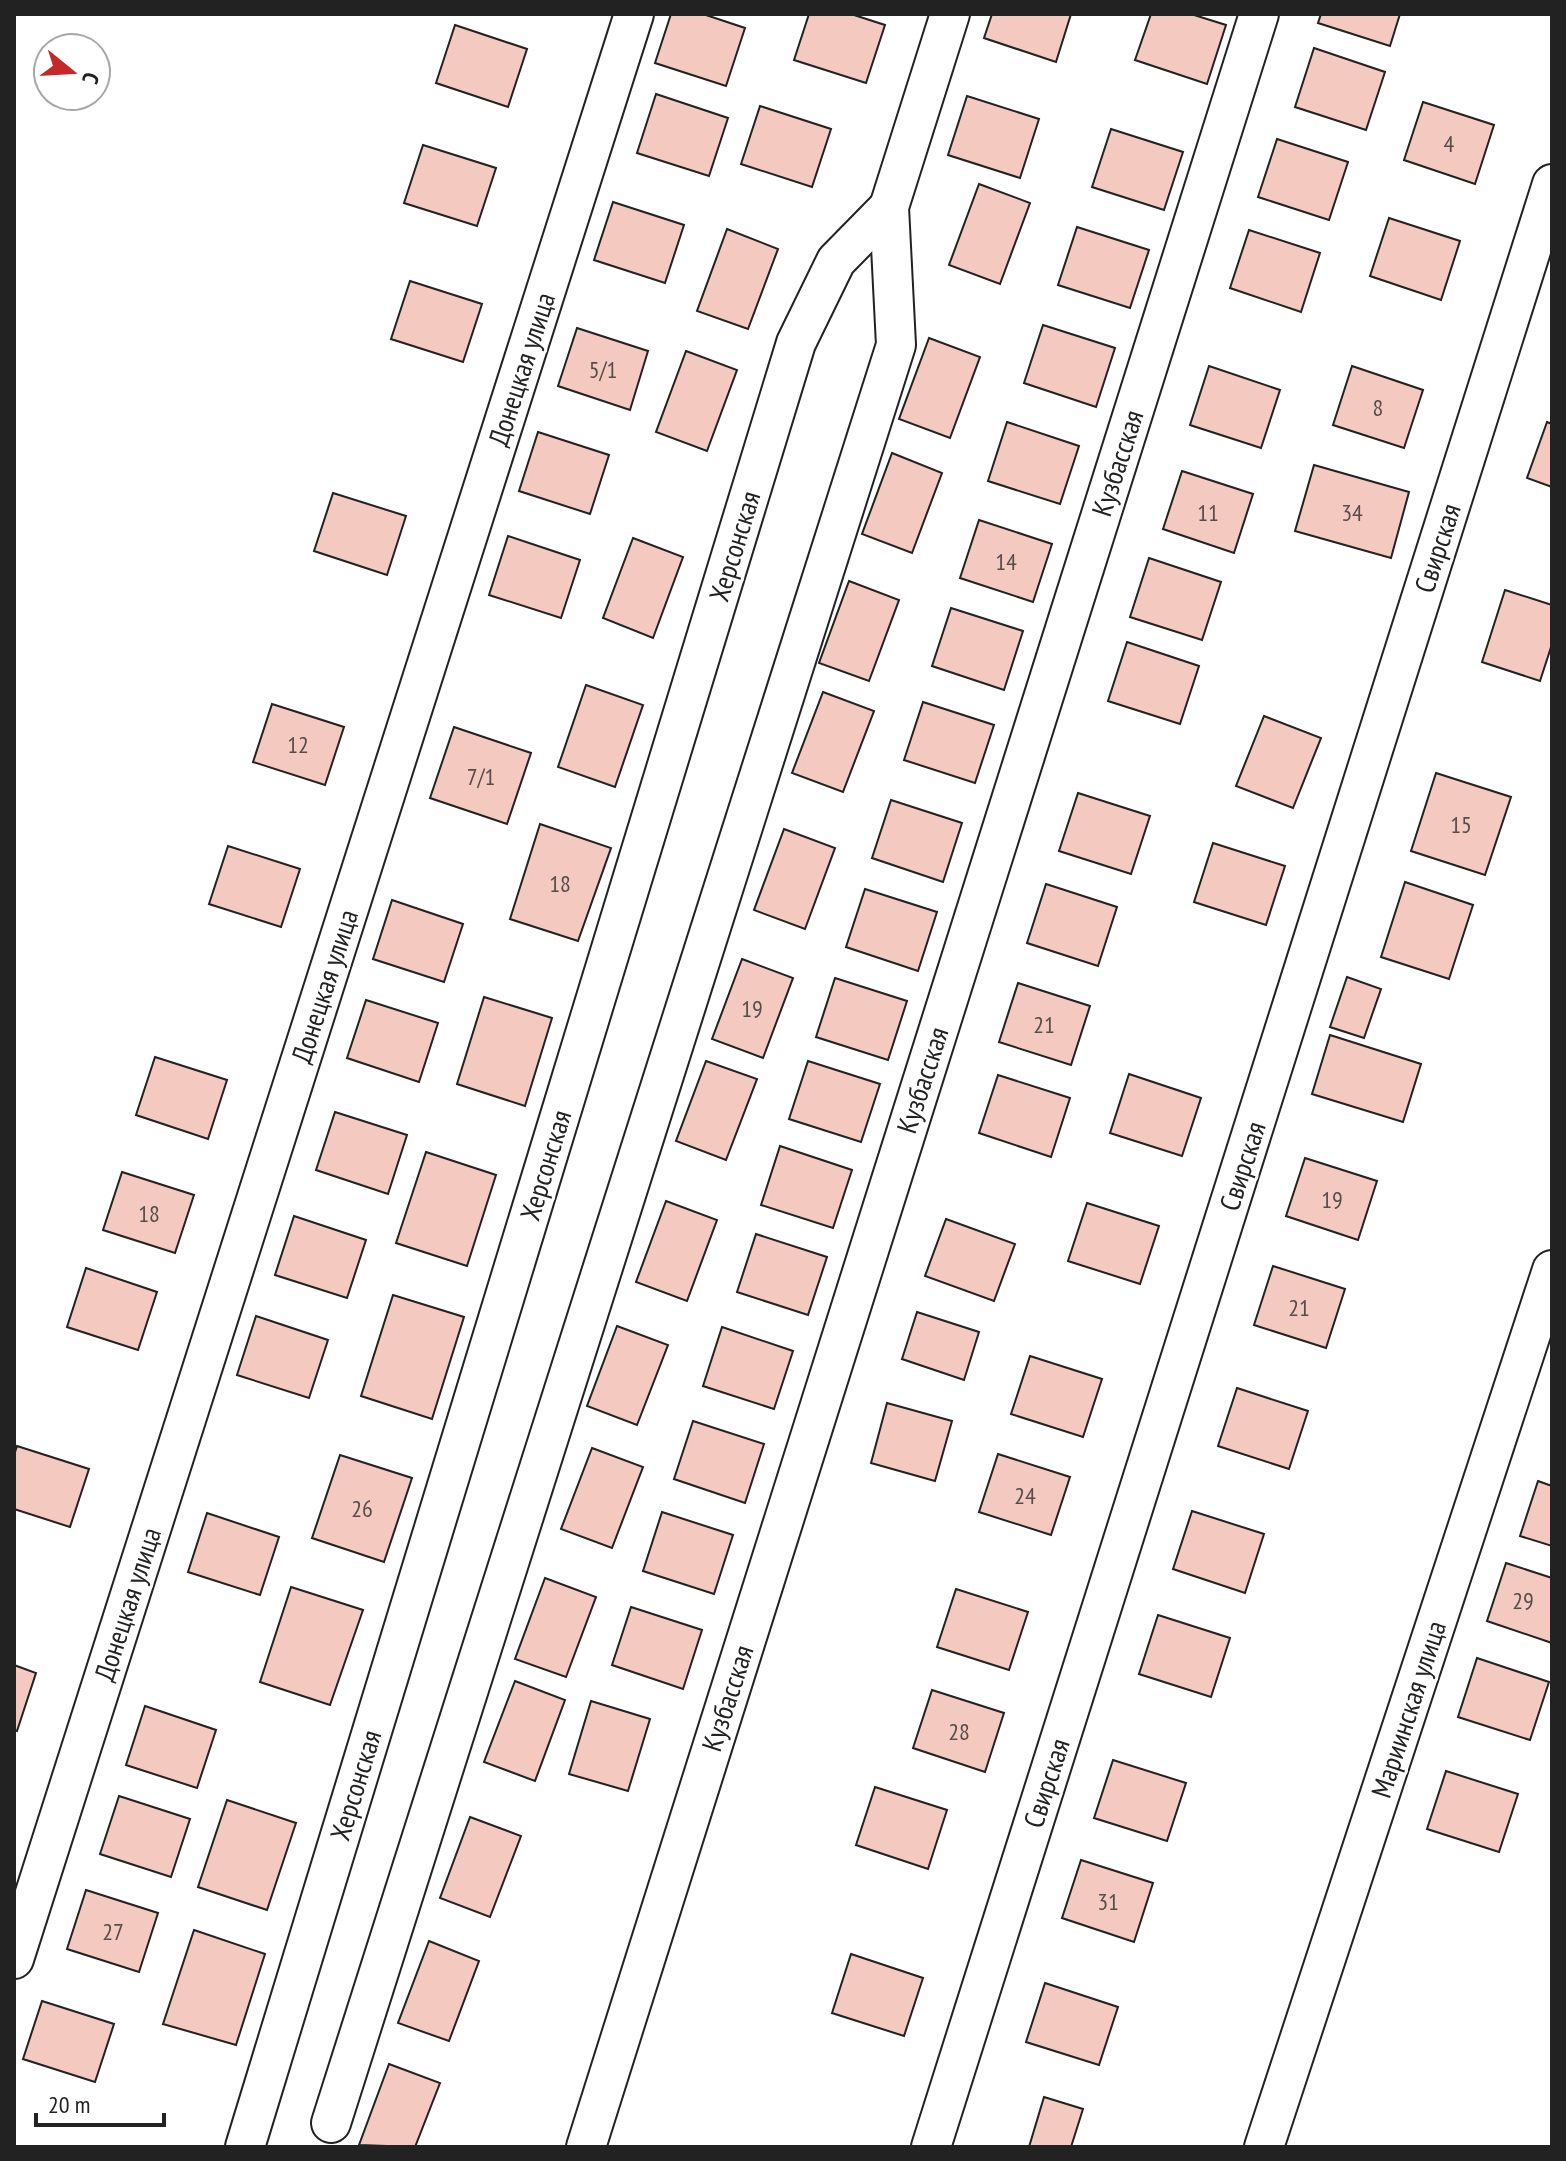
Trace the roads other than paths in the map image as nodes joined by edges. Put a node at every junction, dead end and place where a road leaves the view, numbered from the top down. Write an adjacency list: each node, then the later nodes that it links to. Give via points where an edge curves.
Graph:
1 (634, 14): 7 (street, Донецкая улица)
2 (950, 14): 5 (street, Херсонская)
3 (1259, 14): 10 (street, Кузбасская)
4 (1552, 184): 11 (street, Свирская)
5 (889, 207): 8 (street, Херсонская, via 896,345); 9 (street, Херсонская, via 836,261 796,343)
6 (1552, 1270): 12 (street, Мариинская улица)
7 (14, 1959)
8 (331, 2123)
9 (245, 2147)
10 (586, 2147)
11 (931, 2147)
12 (1264, 2147)

